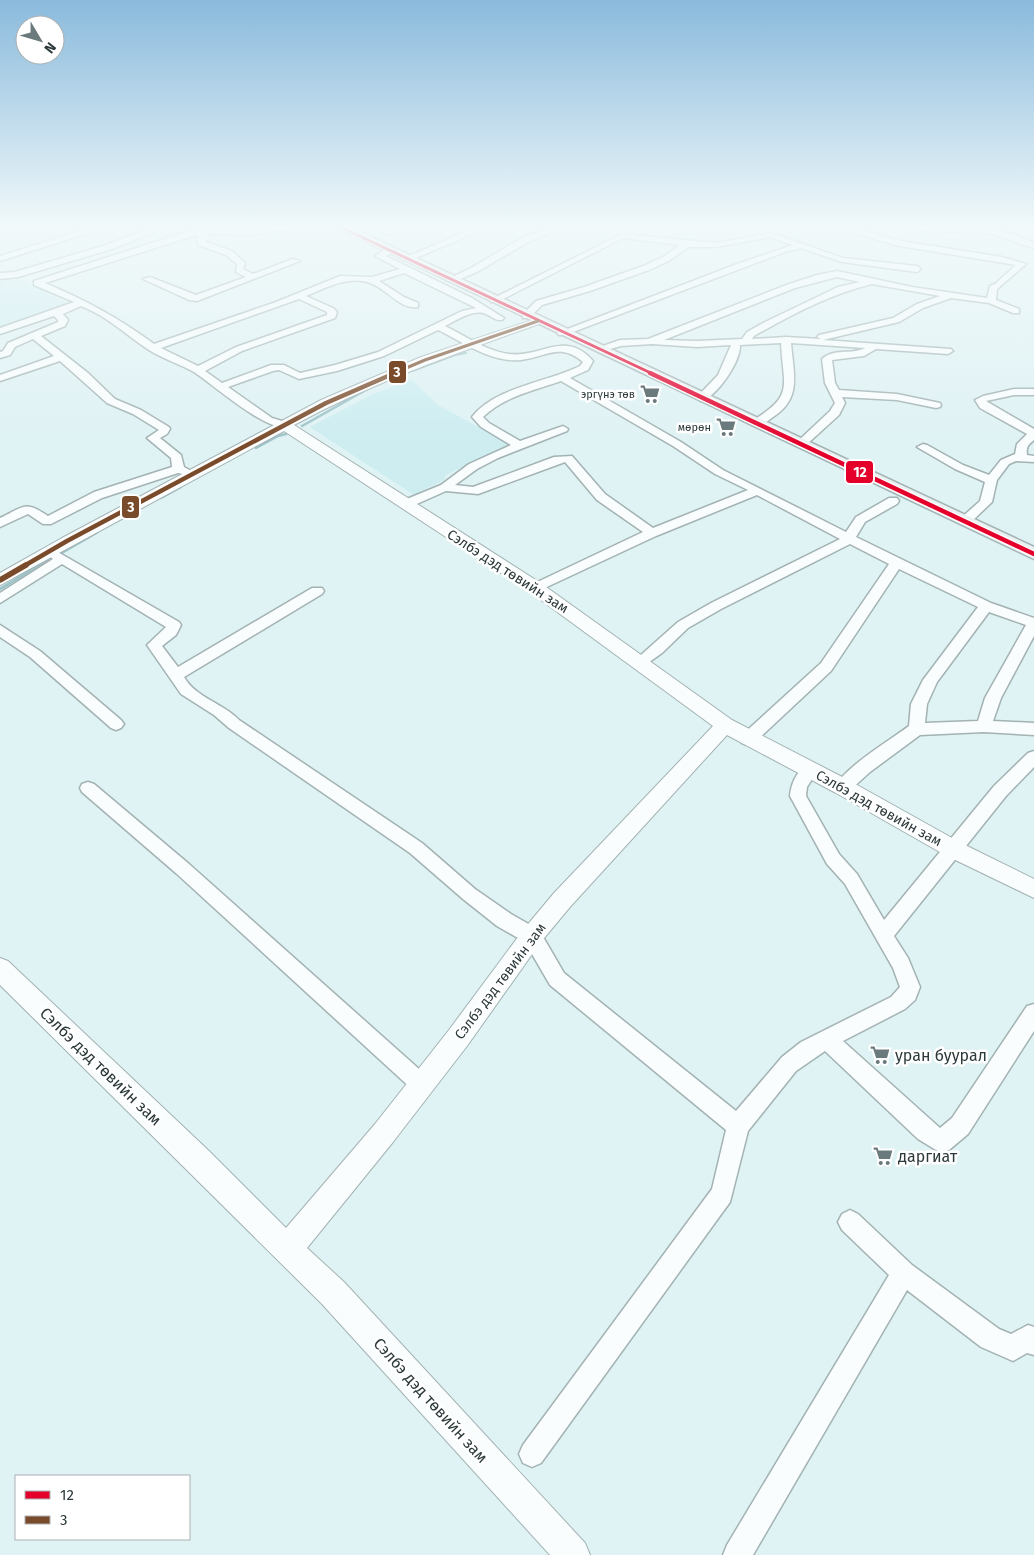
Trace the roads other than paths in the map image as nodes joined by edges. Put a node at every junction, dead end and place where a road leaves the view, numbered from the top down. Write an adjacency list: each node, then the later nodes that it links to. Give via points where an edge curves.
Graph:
1 (71, 298): 17 (street)
2 (295, 298): 34 (street)
3 (302, 298): 39 (street, via 330,310 332,316 239,349)
4 (399, 298): 18 (street)
5 (465, 298): 19 (street)
6 (489, 298): 15 (main road)
7 (499, 298): 15 (street)
8 (558, 298): 23 (street, via 539,303)
9 (656, 298): 26 (street)
10 (766, 298): 30 (street)
11 (822, 298): 29 (street, via 750,334)
12 (943, 298): 28 (street, via 896,320 875,326)
13 (970, 298): 16 (street)
14 (992, 298): 16 (street)
15 (494, 300): 23 (main road)
16 (991, 301): 20 (street)
17 (82, 302): 21 (street); 34 (street)
18 (415, 305)
19 (482, 310): 22 (street); 24 (street, via 465,313)
20 (1016, 311)
21 (59, 312): 25 (street); 27 (street, via 62,324)
22 (499, 318)
23 (532, 318): 26 (main road); 32 (street)
24 (440, 327): 32 (street); 42 (street, via 381,354 336,368 299,376 280,366)
25 (0, 331)
26 (562, 333): 35 (main road)
27 (34, 335): 37 (street, via 11,345 7,353); 38 (street)
28 (789, 340): 29 (street); 33 (street); 47 (street, via 786,354 788,392 782,404)
29 (746, 341): 31 (street)
30 (649, 342): 31 (street); 35 (street, via 620,343)
31 (734, 342): 45 (street, via 736,347 725,375)
32 (472, 344): 41 (street, via 511,357 564,348 588,361 584,368); 48 (street, via 380,379)
33 (875, 345): 36 (street); 44 (street, via 856,357 832,356 827,359 830,383)
34 (154, 348): 39 (street)
35 (599, 349): 45 (main road)
36 (948, 351)
37 (0, 355)
38 (61, 357): 40 (street); 57 (street, via 111,401 165,428 153,438 176,457)
39 (197, 370): 42 (street)
40 (0, 378)
41 (562, 378): 52 (street, via 503,399 482,410 477,417); 61 (street, via 718,472)
42 (220, 387): 48 (street, via 271,422)
43 (1034, 392): 50 (street, via 999,394 980,400 984,406)
44 (835, 393): 46 (street, via 897,397); 51 (street, via 840,402 835,413)
45 (701, 398): 47 (main road)
46 (936, 404)
47 (756, 423): 51 (main road)
48 (285, 425): 58 (street); 63 (street, Сэлбэ дэд төвийн зам)
49 (562, 429): 52 (street)
50 (1034, 433): 55 (street, via 1024,441)
51 (801, 444): 64 (main road)
52 (520, 445): 60 (street, via 487,459)
53 (923, 447): 59 (street)
54 (1034, 453): 55 (street)
55 (1018, 456): 56 (street); 59 (street, via 1004,462)
56 (1034, 459)
57 (178, 469): 58 (street); 65 (street, via 98,495 47,521 29,509)
58 (193, 473): 68 (street)
59 (991, 480): 64 (street, via 986,502)
60 (445, 487): 63 (street); 66 (street, via 474,491 568,458 601,497)
61 (757, 491): 66 (street); 67 (street)
62 (892, 501): 67 (street, via 860,520)
63 (406, 504): 73 (street, Сэлбэ дэд төвийн зам)
64 (965, 521): 69 (main road)
65 (0, 523)
66 (652, 533): 73 (street)
67 (849, 538): 71 (street); 79 (street, via 684,625)
68 (48, 551): 70 (street); 72 (street)
69 (1034, 554)
70 (62, 559): 75 (street); 80 (street, via 174,625 171,632 154,645)
71 (896, 563): 76 (street); 86 (street, via 826,667)
72 (0, 580)
73 (536, 588): 79 (street, Сэлбэ дэд төвийн зам)
74 (317, 591): 80 (street)
75 (0, 598)
76 (986, 606): 77 (street); 84 (street, via 930,680 919,704)
77 (1034, 623): 83 (street, via 993,698)
78 (0, 630): 81 (street, via 36,654)
79 (640, 662): 82 (street, Сэлбэ дэд төвийн зам)
80 (176, 674): 94 (street, via 179,684 192,696 215,708 416,848 469,894)
81 (116, 724)
82 (725, 725): 86 (street, Сэлбэ дэд төвийн зам); 94 (street, Сэлбэ дэд төвийн зам)
83 (984, 726): 84 (street); 85 (street)
84 (918, 728): 89 (street)
85 (1034, 729)
86 (748, 739): 88 (street, Сэлбэ дэд төвийн зам)
87 (1034, 757): 91 (street, via 1000,791)
88 (810, 770): 89 (street, Сэлбэ дэд төвийн зам); 93 (street, via 799,786 798,796 833,859 852,879)
89 (843, 787): 91 (street, Сэлбэ дэд төвийн зам)
90 (88, 788): 98 (street, via 183,869)
91 (953, 849): 92 (street, Сэлбэ дэд төвийн зам); 93 (street)
92 (1034, 890)
93 (883, 935): 97 (street, via 901,964 910,987 908,994 898,1003)
94 (532, 936): 98 (street, Сэлбэ дэд төвийн зам); 99 (street, via 557,979)
95 (0, 969): 101 (street, Сэлбэ дэд төвийн зам)
96 (1034, 1013): 97 (street, via 960,1126 941,1142)
97 (826, 1039): 99 (street, via 790,1064)
98 (421, 1084): 101 (street, Сэлбэ дэд төвийн зам)
99 (738, 1126): 104 (street, via 722,1194)
100 (850, 1222): 102 (street)
101 (288, 1248): 105 (street, Сэлбэ дэд төвийн зам)
102 (904, 1274): 103 (street, via 990,1338 1013,1348); 106 (street)
103 (1032, 1335)
104 (532, 1454)
105 (572, 1555)
106 (737, 1555)

